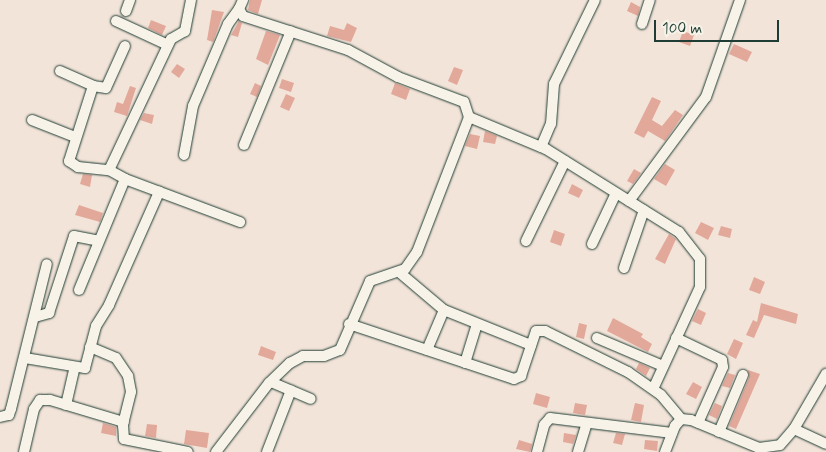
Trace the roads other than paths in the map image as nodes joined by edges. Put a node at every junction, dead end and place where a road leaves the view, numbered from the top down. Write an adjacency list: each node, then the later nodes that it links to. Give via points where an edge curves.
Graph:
1 (130, 0): 7 (street)
2 (191, 0): 11 (street, via 183,34 173,37)
3 (595, 0): 19 (street, via 554,84 551,124)
4 (650, 0): 9 (street)
5 (740, 0): 26 (street, via 706,97)
6 (241, 4): 10 (street, via 243,16); 20 (street, via 228,24 193,106)
7 (126, 11)
8 (116, 21): 11 (street)
9 (642, 24)
10 (290, 31): 15 (street, via 348,50 398,77 464,102); 18 (street)
11 (168, 45): 22 (street)
12 (125, 46): 14 (street, via 106,88)
13 (60, 71): 14 (street)
14 (93, 86): 17 (street)
15 (469, 117): 19 (street); 34 (street, via 417,252)
16 (32, 120): 17 (street)
17 (75, 137): 22 (street, via 69,154 71,164 96,171)
18 (244, 145)
19 (541, 147): 21 (street)
20 (184, 155)
21 (565, 161): 25 (street); 30 (street)
22 (110, 170): 23 (street)
23 (125, 179): 24 (street); 29 (street)
24 (159, 192): 28 (street); 43 (street, via 109,305 96,326)
25 (616, 193): 26 (street); 31 (street)
26 (629, 201): 27 (street)
27 (644, 210): 33 (street); 41 (street, via 679,232 700,259 700,287)
28 (240, 222)
29 (99, 241): 35 (street); 37 (street, via 74,236 49,313)
30 (526, 241)
31 (592, 244)
32 (47, 264): 37 (street)
33 (624, 268)
34 (399, 272): 36 (street); 38 (street, via 377,276 370,281)
35 (79, 290)
36 (444, 310): 39 (street); 44 (street)
37 (35, 317): 45 (street)
38 (349, 324): 44 (street); 51 (street, via 340,350 324,356 303,356 290,363)
39 (477, 324): 42 (street); 46 (street)
40 (597, 338): 47 (street)
41 (676, 338): 47 (street); 60 (street, via 722,360)
42 (531, 345): 46 (street, via 518,379); 52 (street, via 536,331 545,330 628,372)
43 (90, 347): 48 (street, via 85,368); 58 (street, via 116,358 128,376 131,392)
44 (426, 350): 46 (street)
45 (24, 358): 48 (street); 56 (street, via 11,409 8,415)
46 (465, 363)
47 (663, 366): 52 (street)
48 (75, 368): 55 (street)
49 (826, 374): 61 (street)
50 (743, 375): 62 (street)
51 (271, 382): 53 (street); 68 (street)
52 (652, 389): 57 (street)
53 (291, 390): 54 (street); 69 (street)
54 (311, 399)
55 (66, 405): 58 (street); 66 (street, via 50,400 36,402)
56 (0, 417)
57 (681, 419): 60 (street); 63 (street)
58 (124, 422): 65 (street, via 124,439)
59 (587, 423): 63 (street); 70 (street, via 550,418 544,425); 71 (street)
60 (698, 423): 62 (street)
61 (794, 430): 62 (street, via 780,445 768,448 745,444); 64 (street)
62 (719, 432)
63 (672, 433): 72 (street)
64 (826, 444)
65 (150, 448): 67 (street)
66 (24, 452)
67 (188, 452)
68 (216, 452)
69 (266, 452)
70 (537, 452)
71 (578, 452)
72 (666, 452)

